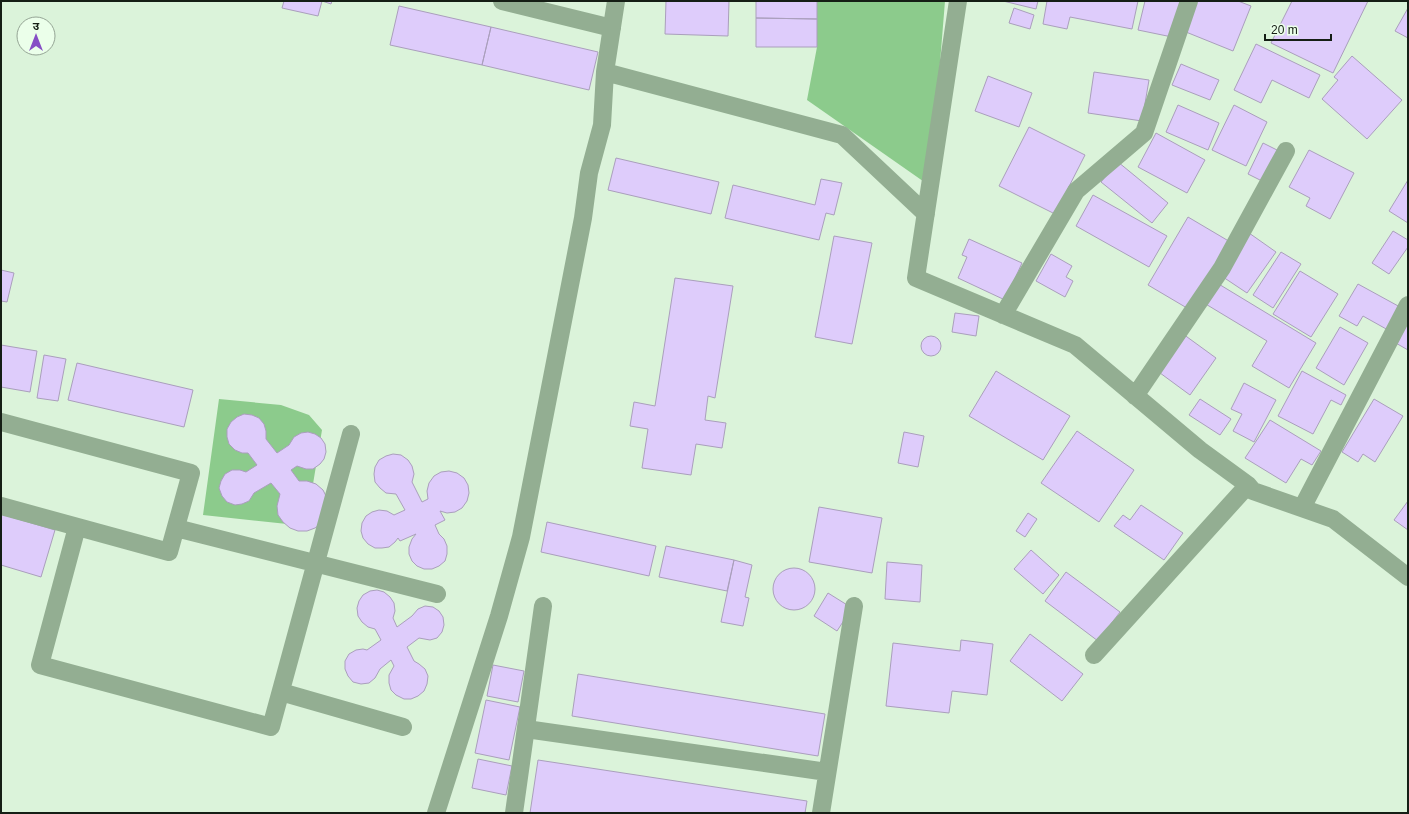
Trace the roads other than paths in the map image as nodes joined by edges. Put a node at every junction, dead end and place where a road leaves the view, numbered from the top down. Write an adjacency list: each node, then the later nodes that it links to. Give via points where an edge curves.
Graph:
1 (502, 1): 5 (street)
2 (616, 1): 5 (street)
3 (958, 1): 8 (street)
4 (1189, 1): 10 (street, via 1144,133 1076,191)
5 (612, 28): 6 (street)
6 (605, 72): 8 (street, via 842,135); 29 (street, via 602,125 589,173 583,218 521,537 499,616)
7 (1286, 152): 11 (street, via 1222,268)
8 (926, 214): 10 (street, via 916,278)
9 (1408, 305): 16 (street)
10 (1003, 315): 11 (street, via 1075,345)
11 (1135, 396): 14 (street, via 1200,450)
12 (1, 422): 18 (street, via 191,473)
13 (351, 434): 19 (street)
14 (1248, 485): 16 (street, via 1254,491); 24 (street)
15 (1, 506): 17 (street)
16 (1302, 508): 20 (street, via 1333,519)
17 (77, 527): 18 (street, via 169,552); 25 (street, via 40,665 271,727)
18 (176, 528): 19 (street)
19 (316, 563): 21 (street); 25 (street)
20 (1408, 577)
21 (437, 594)
22 (543, 606): 27 (street)
23 (854, 606): 28 (street)
24 (1094, 655)
25 (281, 692): 26 (street)
26 (403, 728)
27 (526, 729): 28 (street); 30 (street)
28 (827, 772): 31 (street)
29 (436, 813)
30 (514, 813)
31 (820, 813)

